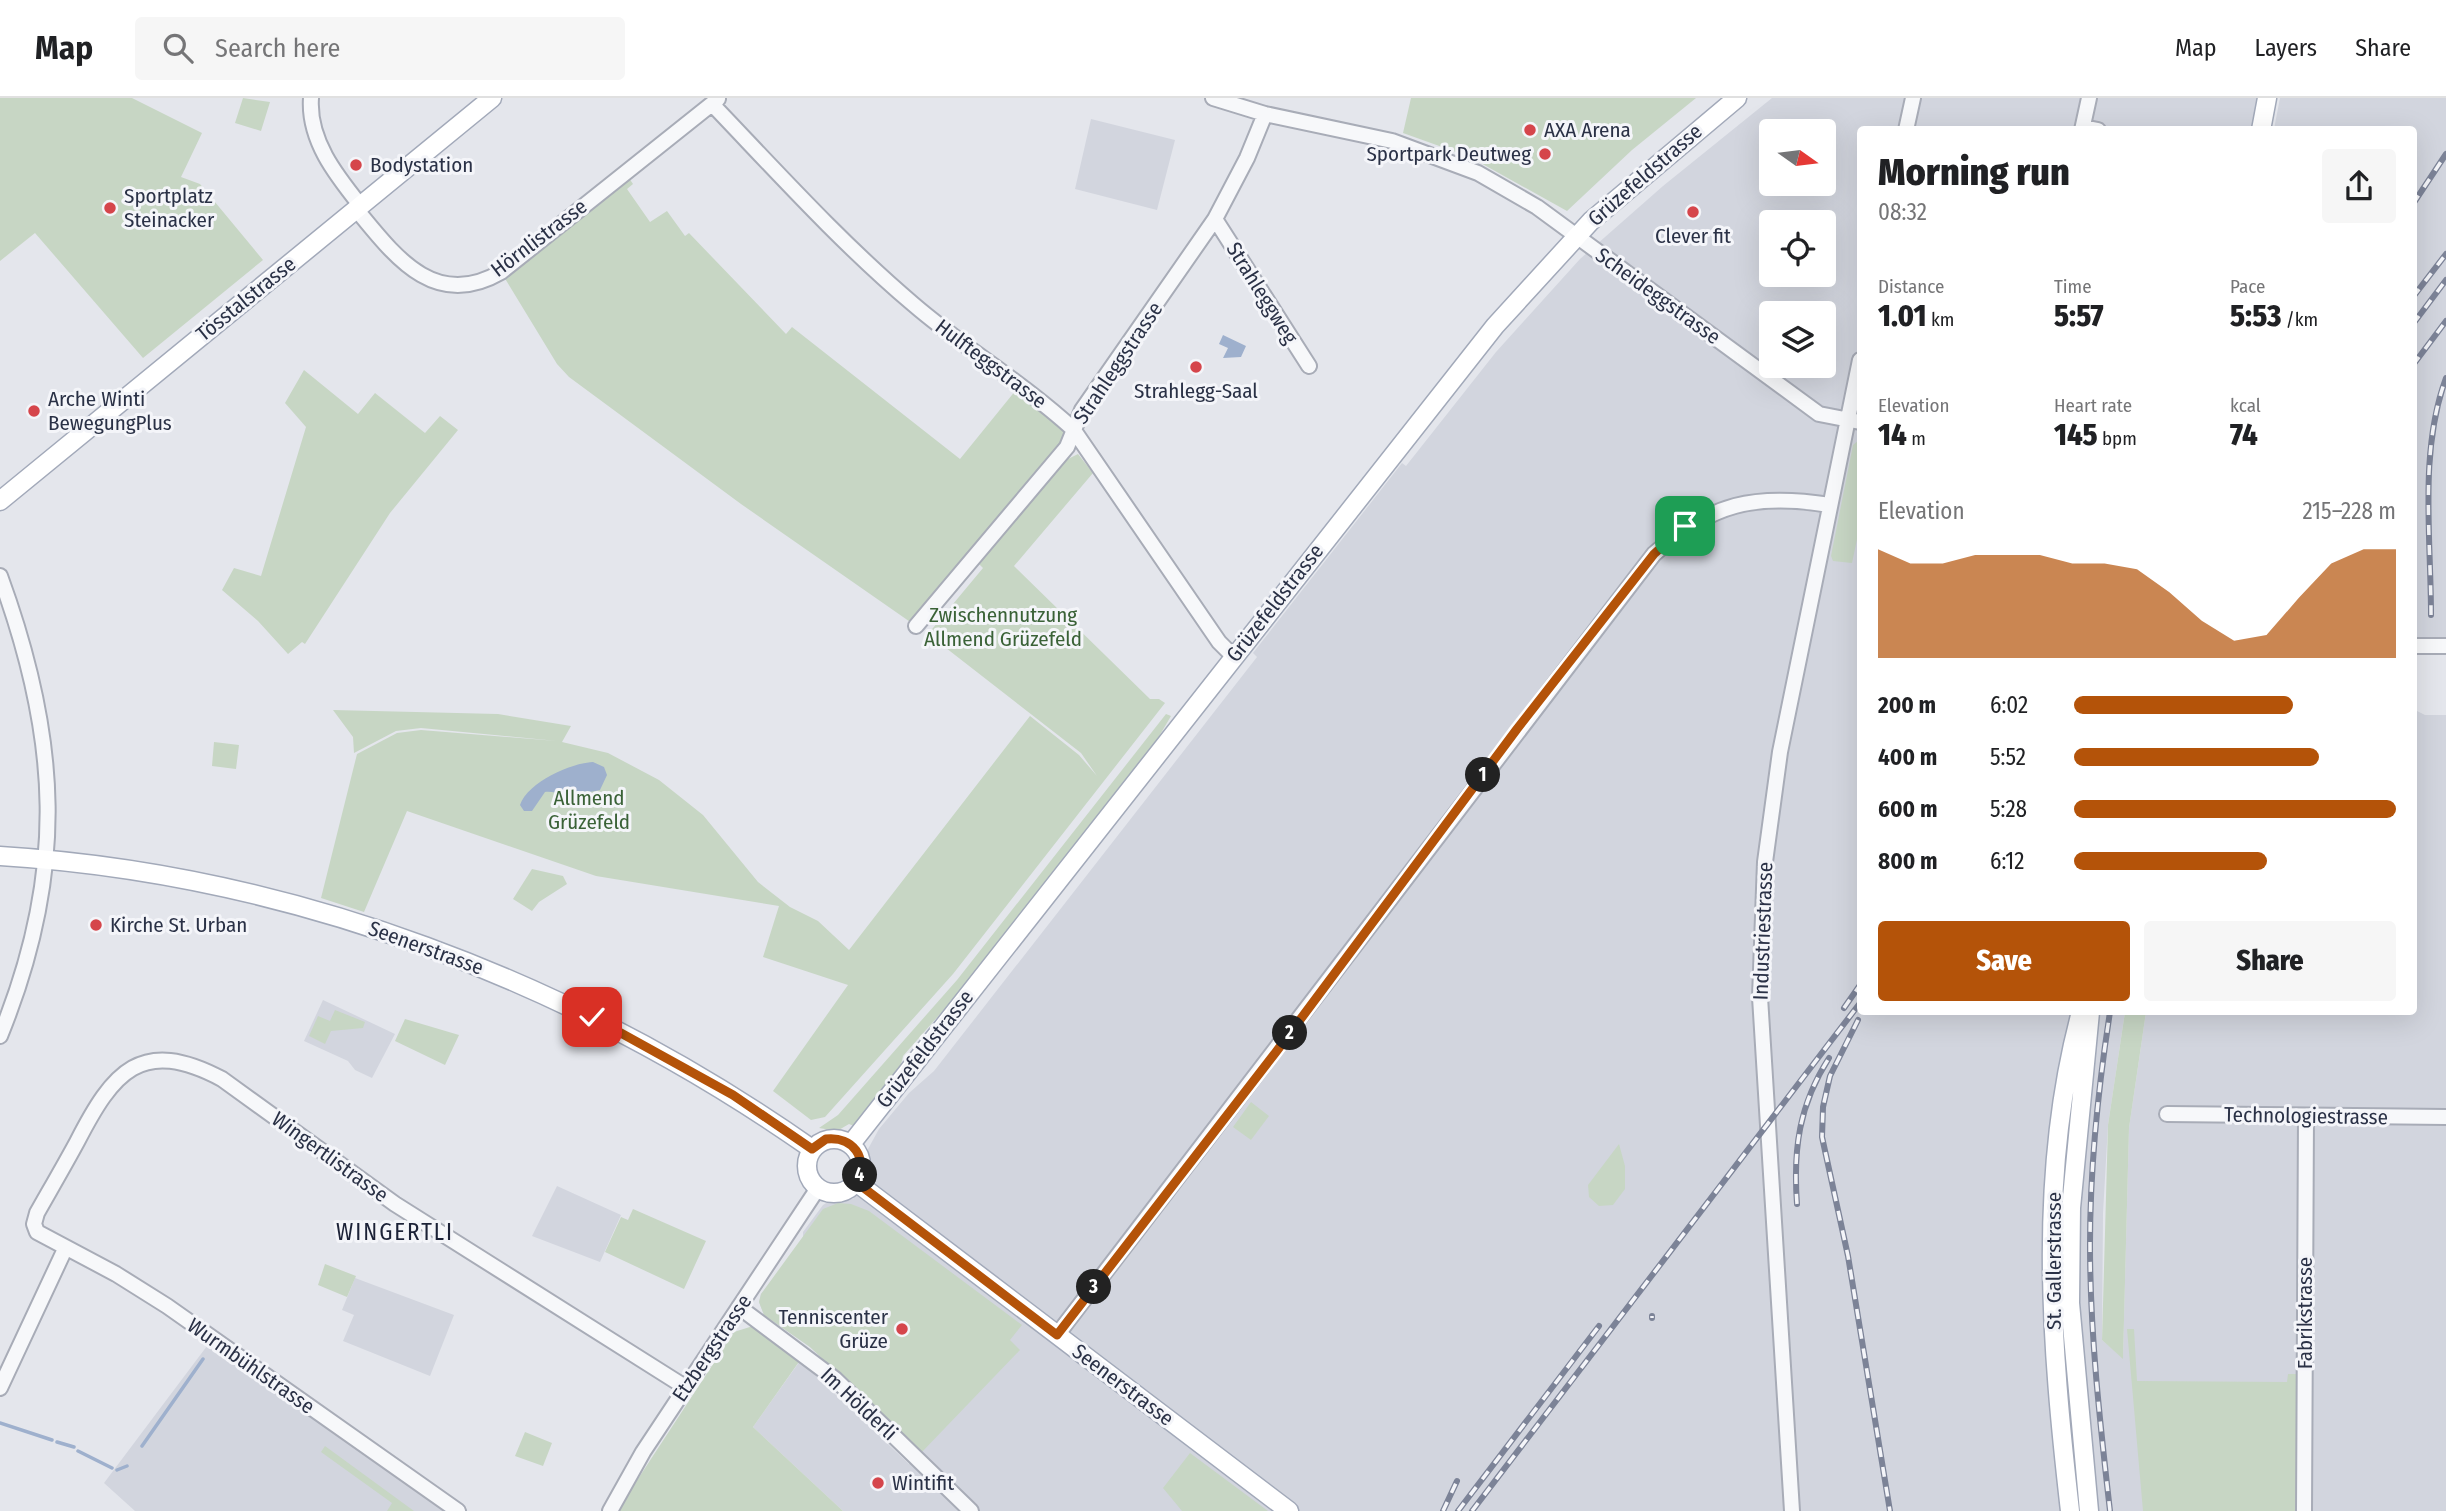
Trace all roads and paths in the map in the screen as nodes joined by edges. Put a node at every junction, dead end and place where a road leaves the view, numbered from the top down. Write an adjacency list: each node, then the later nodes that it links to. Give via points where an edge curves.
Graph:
1 (311, 98): 13 (street, Hörnlistrasse, via 323,154)
2 (492, 98): 13 (main road, Tösstalstrasse)
3 (1213, 98): 9 (street, Scheideggstrasse)
4 (1737, 98): 15 (main road, Grüzefeldstrasse)
5 (1913, 98): 10 (street)
6 (2089, 98): 11 (street)
7 (2267, 98): 12 (main road)
8 (715, 101): 13 (street, Hörnlistrasse, via 501,272 471,283 448,283 410,269); 19 (street, Hulfteggstrasse, via 817,213 912,304)
9 (1265, 114): 14 (street, Strahleggstrasse, via 1252,150); 15 (street, Scheideggstrasse, via 1392,141 1453,162 1537,207)
10 (1907, 126)
11 (2083, 126)
12 (2262, 126)
13 (358, 206): 20 (main road, Tösstalstrasse)
14 (1215, 219): 16 (street, Strahleggweg); 19 (street, Strahleggstrasse)
15 (1576, 236): 18 (street, Scheideggstrasse, via 1809,408); 26 (main road, Grüzefeldstrasse, via 1495,326)
16 (1309, 366)
17 (1857, 390): 18 (street, Industriestrasse)
18 (1854, 421): 21 (street, Industriestrasse)
19 (1073, 429): 23 (street, Strahleggstrasse, via 1067,447); 26 (street, Hulfteggstrasse)
20 (0, 501)
21 (1830, 505): 42 (street, via 1758,501 1718,510 1685,526 1654,554); 49 (street, Industriestrasse, via 1778,766 1761,933 1762,1049)
22 (0, 576): 28 (street, via 40,709 49,795)
23 (916, 626)
24 (2417, 646): 25 (street)
25 (2446, 646)
26 (1233, 656): 35 (main road, Grüzefeldstrasse)
27 (0, 856): 28 (main road, Seenerstrasse)
28 (47, 859): 31 (street, via 30,951); 36 (main road, Seenerstrasse, via 203,882 425,945 496,973 645,1044 733,1095)
29 (2080, 1015): 50 (main road, St. Gallerstrasse, via 2058,1140 2052,1261 2056,1380)
30 (2090, 1015): 51 (main road, St. Gallerstrasse, via 2071,1208 2070,1303)
31 (0, 1036)
32 (2167, 1114): 33 (street, Technologiestrasse)
33 (2306, 1116): 34 (street, Technologiestrasse); 52 (street, Fabrikstrasse)
34 (2446, 1117)
35 (851, 1144): 36 (main road, via 826,1139); 37 (main road, via 862,1167)
36 (812, 1149): 38 (main road, via 808,1175)
37 (856, 1182): 38 (main road, via 841,1192); 42 (main road, Seenerstrasse)
38 (818, 1188): 41 (street, Etzbergstrasse)
39 (37, 1232): 40 (street, Wurmbühlstrasse); 43 (street, Wingertlistrasse, via 37,1213 109,1086 145,1063 179,1061 222,1079 395,1204)
40 (65, 1249): 44 (street); 45 (street, Wurmbühlstrasse, via 167,1306)
41 (739, 1307): 43 (street, Etzbergstrasse); 47 (street, Im Hölderli, via 835,1379)
42 (1057, 1335): 48 (main road, Seenerstrasse)
43 (685, 1387): 46 (street, Etzbergstrasse)
44 (0, 1388)
45 (458, 1511)
46 (610, 1511)
47 (971, 1511)
48 (1289, 1511)
49 (1793, 1511)
50 (2070, 1511)
51 (2089, 1511)
52 (2304, 1511)

